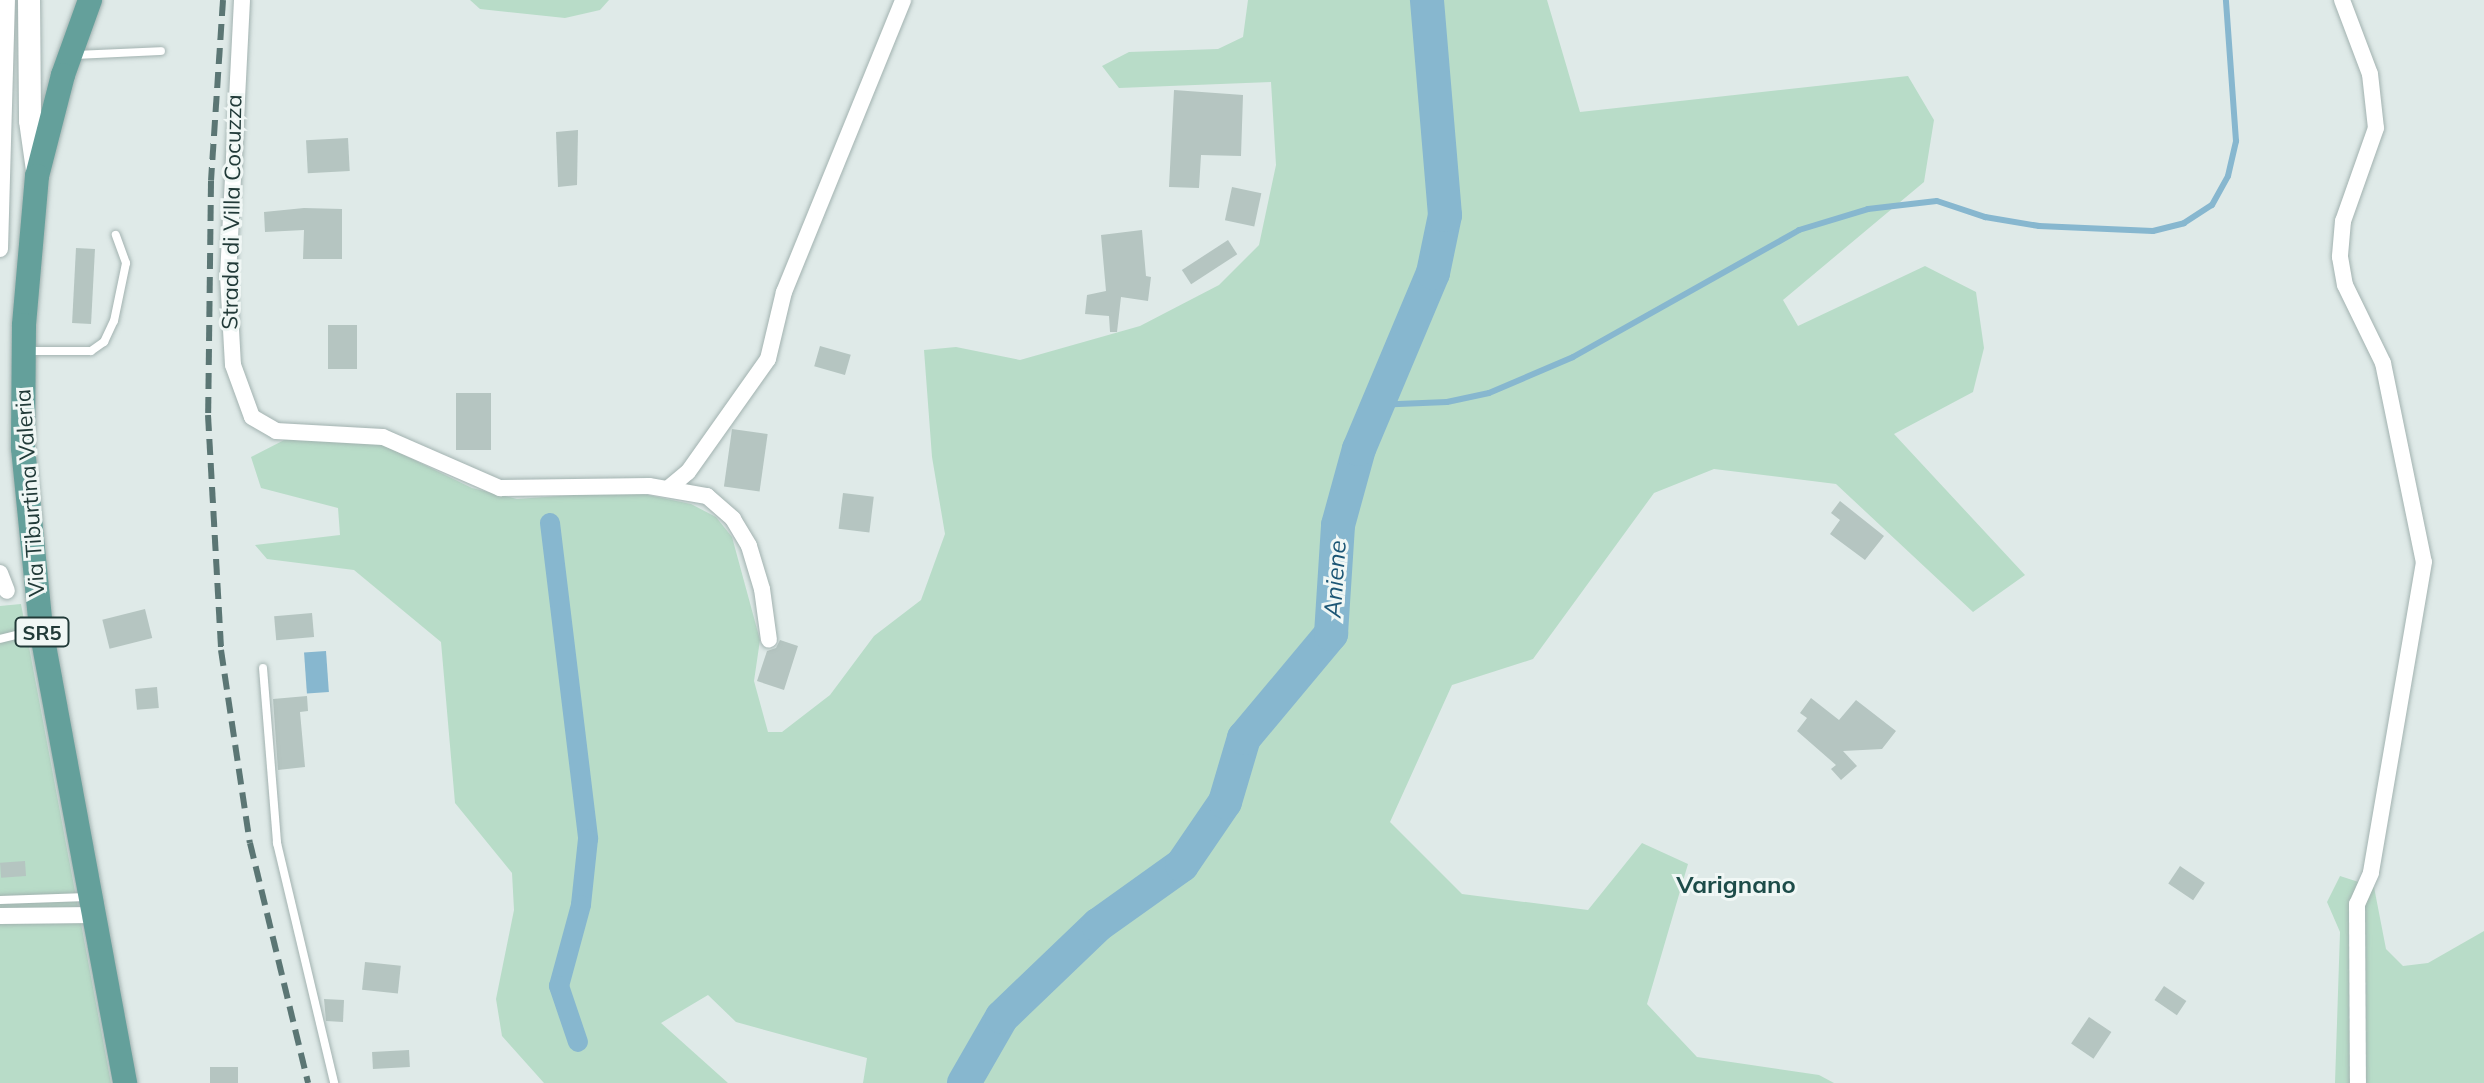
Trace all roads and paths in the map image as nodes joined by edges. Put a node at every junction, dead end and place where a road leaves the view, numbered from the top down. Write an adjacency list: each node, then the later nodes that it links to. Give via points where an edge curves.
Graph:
1 (7, 0): 9 (street)
2 (29, 0): 10 (street, via 30,121)
3 (90, 0): 8 (main road, Via Tiburtina Valeria / SR5)
4 (242, 0): 14 (street, Strada di Villa Cocuzza, via 228,276 233,365 252,417 276,431 383,437 500,488)
5 (903, 0): 14 (street, via 784,292 768,359 688,472)
6 (2342, 0): 26 (street, via 2370,74 2376,128 2343,221 2340,257 2345,285 2383,363 2424,562 2371,873 2357,904)
7 (161, 51): 8 (lane)
8 (70, 56): 10 (main road, Via Tiburtina Valeria / SR5)
9 (3, 162): 12 (street)
10 (37, 176): 13 (main road, Via Tiburtina Valeria / SR5)
11 (116, 235): 13 (lane, via 126,263 104,342 91,351)
12 (0, 249)
13 (22, 351): 17 (main road, Via Tiburtina Valeria / SR5, via 25,494)
14 (670, 487): 19 (street, Strada di Villa Cocuzza, via 707,496 739,527 757,569)
15 (0, 573): 16 (street)
16 (7, 591)
17 (41, 629): 18 (lane); 22 (main road, Via Tiburtina Valeria / SR5)
18 (0, 639)
19 (769, 640)
20 (263, 668): 25 (lane, via 277,843)
21 (0, 900): 22 (lane)
22 (92, 906): 23 (street); 24 (main road, Via Tiburtina Valeria / SR5)
23 (0, 916)
24 (125, 1083)
25 (334, 1083)
26 (2358, 1083)

